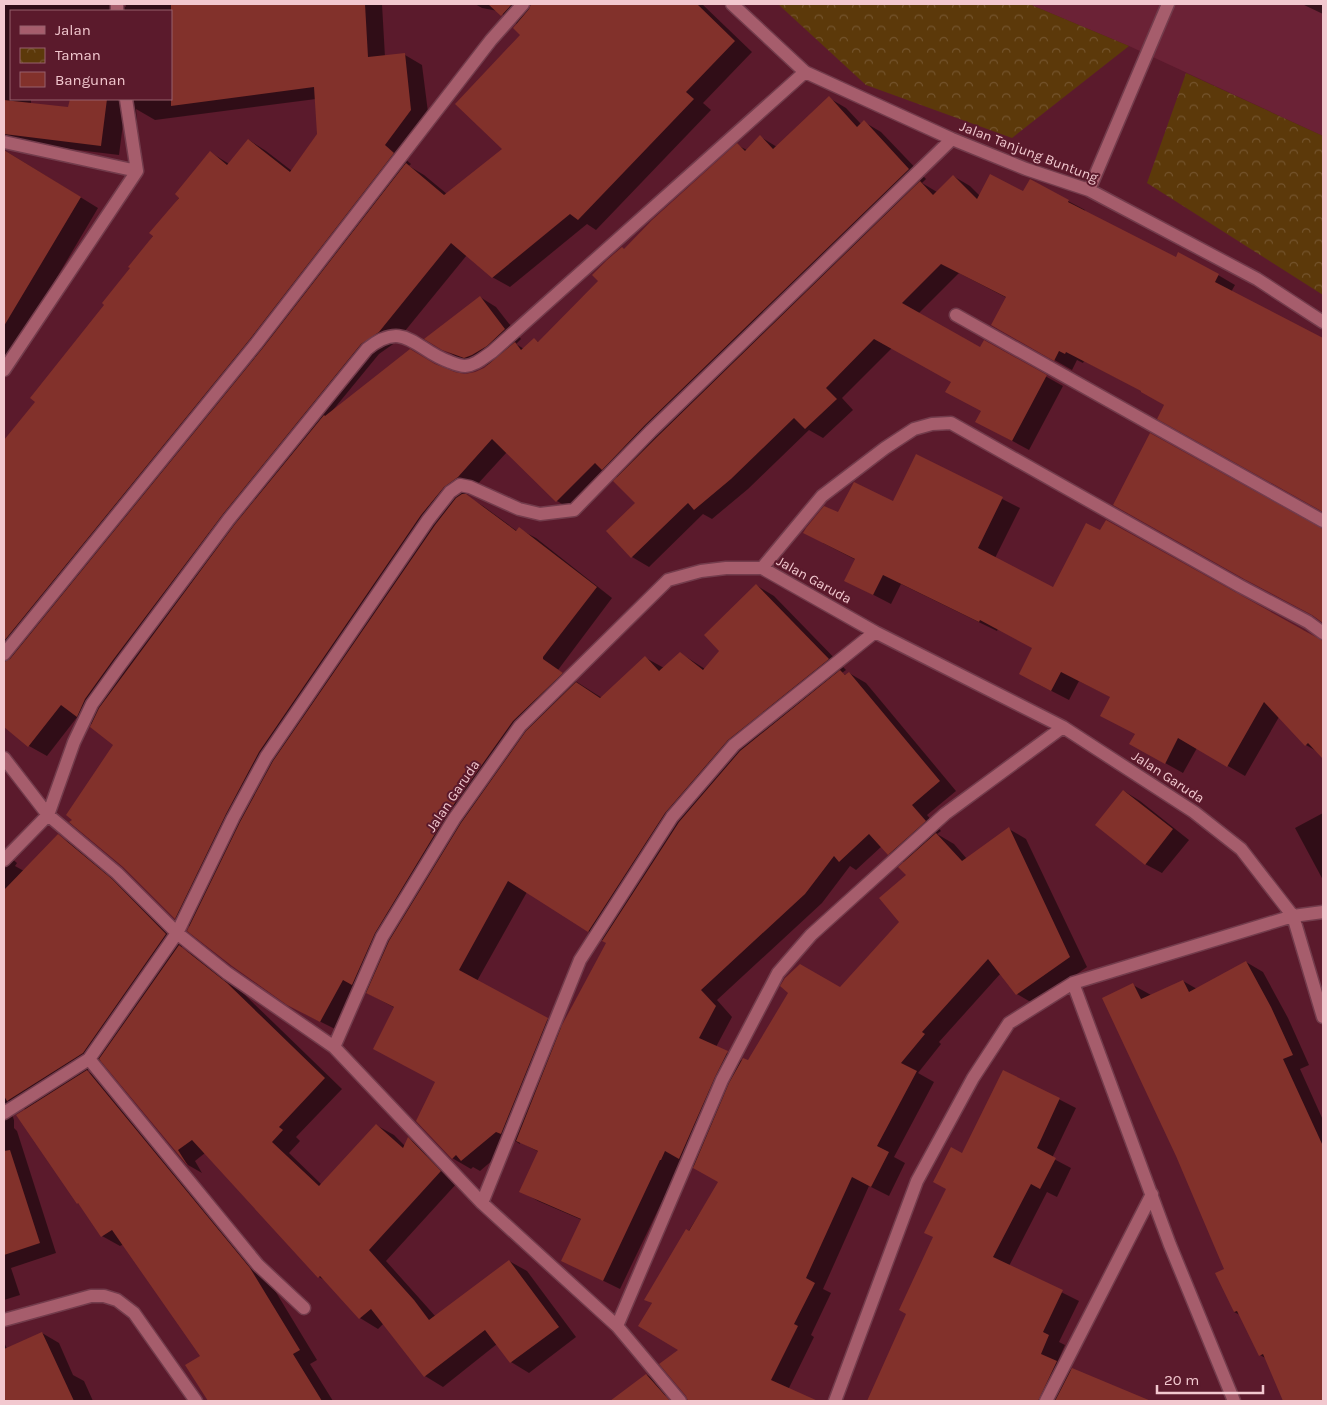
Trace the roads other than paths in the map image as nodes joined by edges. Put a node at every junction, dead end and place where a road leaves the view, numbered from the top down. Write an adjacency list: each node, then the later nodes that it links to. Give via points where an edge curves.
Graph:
1 (522, 4): 17 (street, via 256,344)
2 (732, 4): 4 (street, Jalan Tanjung Buntung)
3 (1168, 4): 9 (street)
4 (805, 72): 6 (street, Jalan Tanjung Buntung); 20 (street, via 476,363 463,366 446,361 412,340 391,335 367,349 229,519 92,704 74,742)
5 (126, 100): 8 (street)
6 (952, 139): 9 (street, Jalan Tanjung Buntung, via 1026,170); 24 (street, via 658,424 574,510 540,514 519,510 470,487 460,485 450,492 266,757)
7 (4, 142): 8 (street)
8 (137, 170): 12 (street)
9 (1089, 190): 11 (street, Jalan Tanjung Buntung, via 1257,279)
10 (956, 315): 13 (street)
11 (1323, 322)
12 (4, 370)
13 (1323, 521)
14 (762, 568): 15 (street, Jalan Garuda); 16 (street, via 822,496 914,429 951,423); 27 (street, Jalan Garuda, via 701,571 668,580 520,726 454,819 382,937)
15 (875, 632): 18 (street, Jalan Garuda); 31 (street, via 734,745 672,817 580,960)
16 (1323, 633)
17 (4, 654)
18 (1063, 727): 23 (street, Jalan Garuda, via 1194,812 1241,849); 34 (street, via 945,814 810,935 778,973 722,1080)
19 (4, 758): 20 (street)
20 (48, 815): 21 (street); 24 (street, via 117,872)
21 (4, 860)
22 (1323, 912): 23 (street)
23 (1294, 916): 25 (street); 26 (street, Jalan Garuda)
24 (177, 933): 27 (street, via 226,972); 28 (street)
25 (1073, 983): 30 (street); 37 (street, via 1009,1023 973,1078 917,1181)
26 (1323, 1017)
27 (334, 1047): 31 (street)
28 (89, 1059): 29 (street); 32 (street, via 258,1265)
29 (4, 1113)
30 (1152, 1194): 38 (street); 39 (street)
31 (482, 1203): 34 (street)
32 (304, 1308)
33 (4, 1320): 35 (street, via 91,1296 117,1300 134,1313)
34 (617, 1326): 36 (street)
35 (196, 1401)
36 (680, 1401)
37 (835, 1401)
38 (1046, 1401)
39 (1234, 1401)

